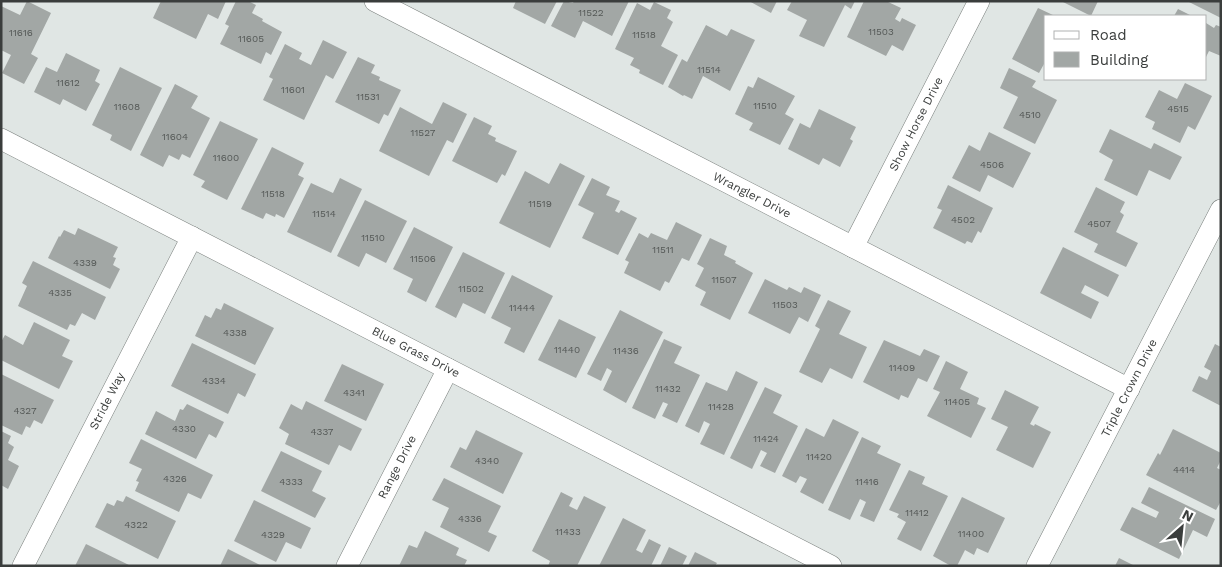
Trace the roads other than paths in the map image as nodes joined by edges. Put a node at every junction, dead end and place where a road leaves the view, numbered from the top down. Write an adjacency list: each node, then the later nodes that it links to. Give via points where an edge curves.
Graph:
1 (375, 1): 6 (street, Wrangler Drive)
2 (979, 1): 6 (street, Show Horse Drive)
3 (1, 139): 5 (street, Blue Grass Drive)
4 (1221, 210): 8 (street, Triple Crown Drive)
5 (192, 237): 7 (street, Blue Grass Drive); 9 (street, Stride Way)
6 (853, 247): 8 (street, Wrangler Drive)
7 (448, 369): 10 (street, Range Drive); 11 (street, Blue Grass Drive)
8 (1129, 389): 12 (street, Triple Crown Drive)
9 (23, 566)
10 (347, 566)
11 (831, 566)
12 (1037, 566)

